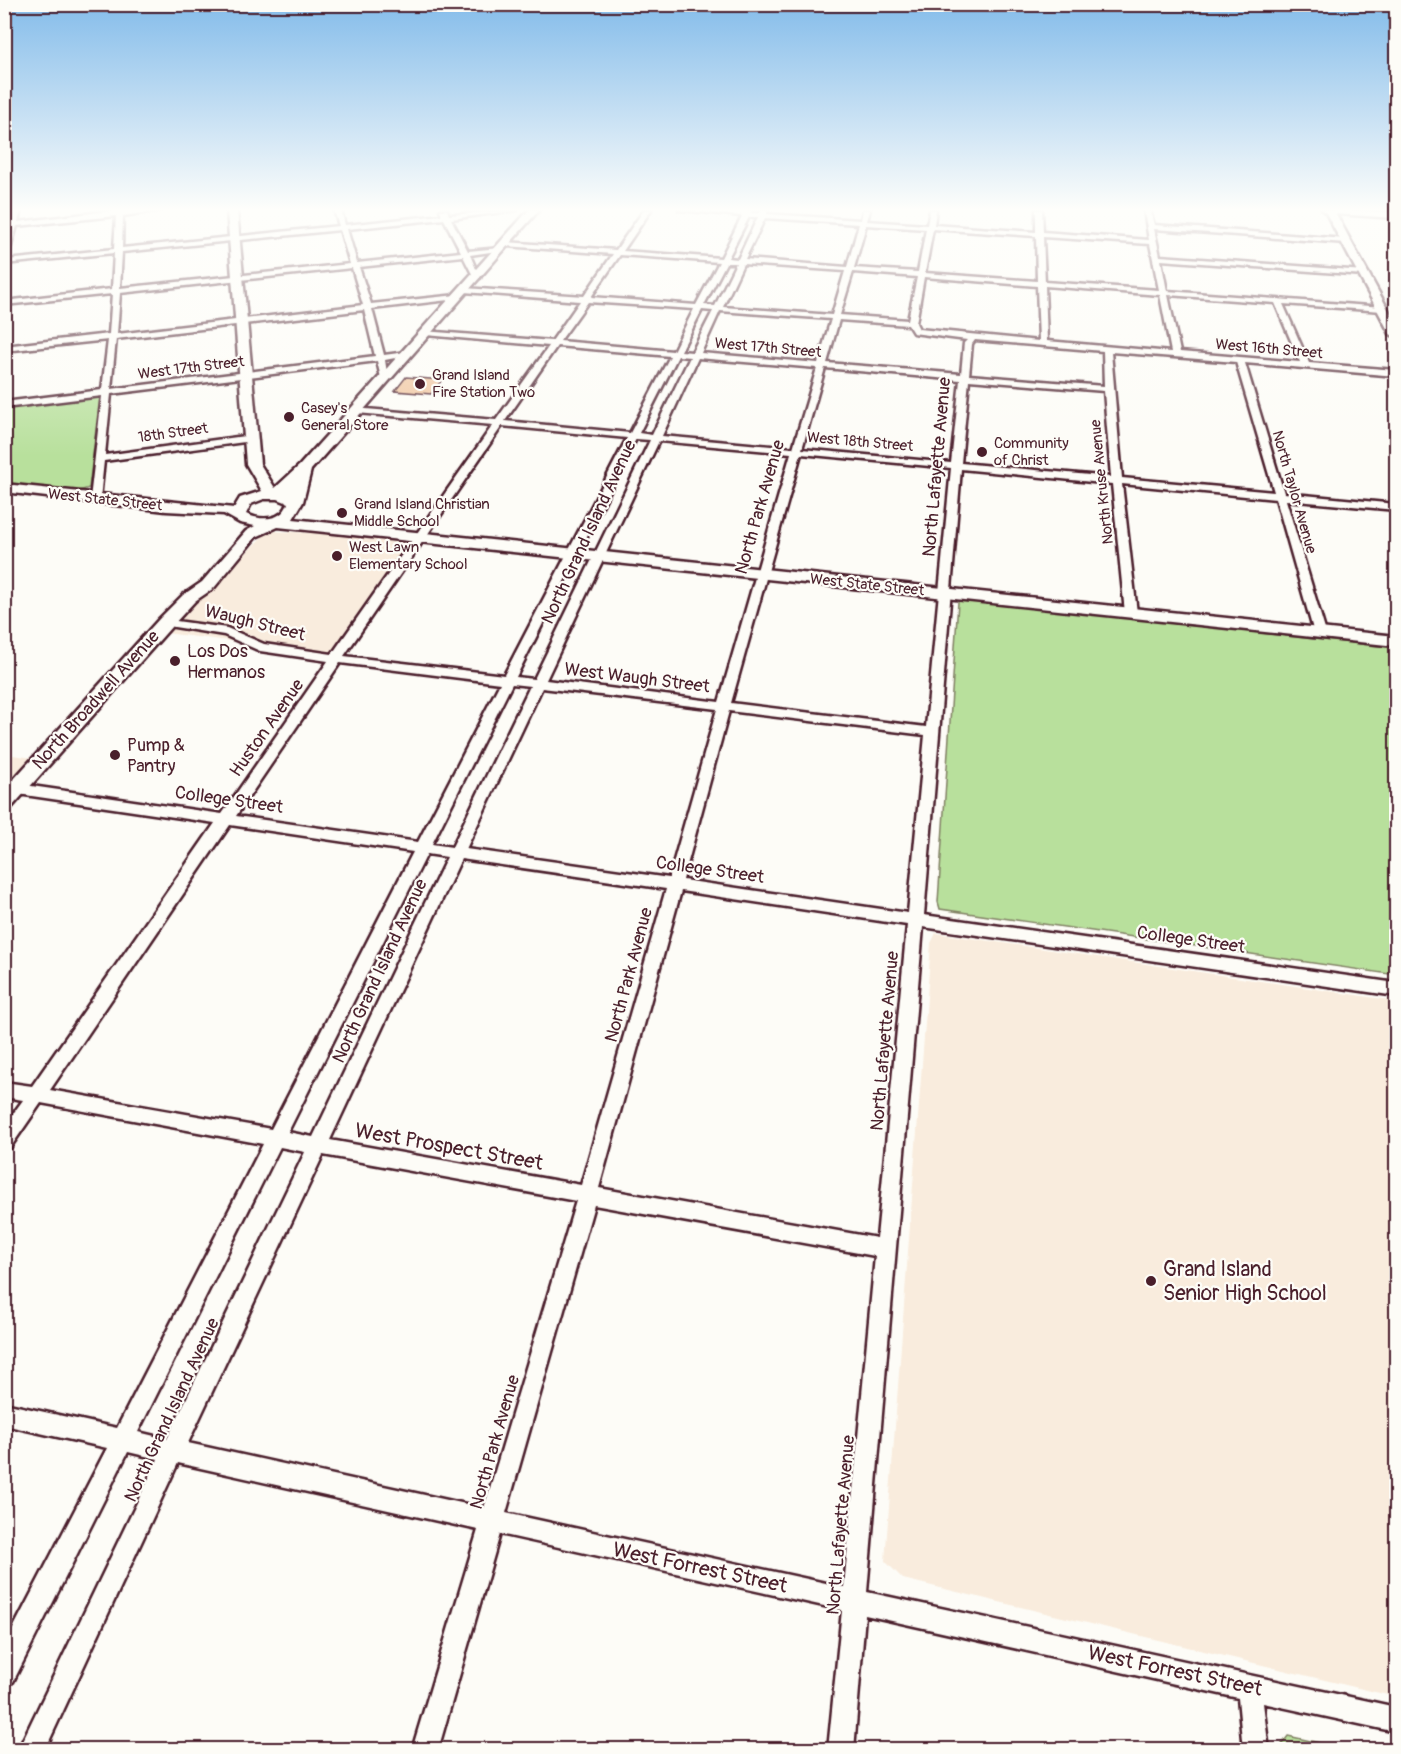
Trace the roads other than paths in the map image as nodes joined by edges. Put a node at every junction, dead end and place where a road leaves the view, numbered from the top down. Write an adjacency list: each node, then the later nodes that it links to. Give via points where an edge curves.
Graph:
1 (101, 292): 16 (street)
2 (117, 292): 26 (street)
3 (239, 292): 22 (main road)
4 (362, 292): 18 (street)
5 (590, 292): 14 (street, Huston Avenue)
6 (710, 292): 17 (street, North Grand Island Avenue)
7 (722, 292): 19 (street, North Grand Island Avenue)
8 (843, 292): 21 (street, North Park Avenue)
9 (918, 292): 23 (street)
10 (1041, 292): 29 (street)
11 (1164, 292): 15 (street); 34 (street)
12 (1374, 292): 20 (main road)
13 (461, 294): 14 (street, West 16th Street); 18 (street, West 16th Street); 24 (main road)
14 (585, 299): 17 (street, West 16th Street); 28 (street, Huston Avenue)
15 (1278, 301): 20 (street); 38 (street)
16 (4, 303)
17 (699, 307): 19 (street, West 16th Street); 33 (street, North Grand Island Avenue)
18 (368, 308): 22 (street, West 16th Street); 36 (street)
19 (717, 309): 21 (street, West 16th Street); 35 (street, North Grand Island Avenue)
20 (1383, 309): 25 (main road)
21 (836, 318): 23 (street, West 16th Street); 39 (street, North Park Avenue)
22 (242, 322): 26 (street, West 16th Street); 41 (main road)
23 (912, 323): 27 (street, West 16th Street, via 916,331 928,334)
24 (426, 333): 28 (street, West 17th Street); 32 (main road)
25 (1396, 334)
26 (113, 336): 30 (street, West 16th Street); 45 (street)
27 (973, 338): 29 (street, West 16th Street); 42 (street, North Lafayette Avenue, via 968,343)
28 (553, 343): 33 (street, West 17th Street); 48 (street, Huston Avenue)
29 (1043, 344): 31 (street, West 16th Street)
30 (4, 349)
31 (1109, 349): 34 (street, West 16th Street); 44 (street, North Kruse Avenue)
32 (406, 354): 36 (street); 43 (main road)
33 (676, 354): 35 (street, West 17th Street); 49 (street, North Grand Island Avenue)
34 (1176, 354): 37 (street, West 16th Street)
35 (695, 355): 39 (street, West 17th Street); 51 (street, North Grand Island Avenue)
36 (380, 358): 41 (street, West 17th Street); 43 (street)
37 (1240, 360): 38 (street, West 16th Street); 60 (street, North Taylor Avenue)
38 (1305, 365): 40 (street, West 16th Street)
39 (822, 366): 42 (street, West 17th Street); 52 (street, North Park Avenue)
40 (1396, 373)
41 (246, 375): 45 (street, West 17th Street); 50 (main road)
42 (964, 377): 44 (street, West 17th Street); 55 (street, North Lafayette Avenue)
43 (386, 378): 47 (main road)
44 (1108, 389): 57 (street, North Kruse Avenue)
45 (107, 392): 46 (street, West 17th Street); 53 (street)
46 (4, 405)
47 (357, 410): 48 (street, West 18th Street); 56 (main road)
48 (498, 424): 49 (street, West 18th Street); 69 (street, Huston Avenue)
49 (634, 436): 51 (street, West 18th Street); 70 (street, North Grand Island Avenue)
50 (252, 438): 53 (street, 18th Street); 54 (main road)
51 (655, 438): 52 (street, West 18th Street); 71 (street, North Grand Island Avenue)
52 (797, 452): 55 (street, West 18th Street); 72 (street, North Park Avenue)
53 (99, 459): 61 (street)
54 (253, 464): 59 (main road, via 265,486); 62 (main road, via 247,471 254,489)
55 (956, 466): 57 (street, West 18th Street); 73 (street, North Lafayette Avenue)
56 (305, 468): 59 (main road); 63 (main road)
57 (1117, 481): 60 (street, West 18th Street); 75 (street, North Kruse Avenue)
58 (4, 488): 61 (main road, West State Street)
59 (275, 494): 62 (main road, West State Street); 63 (main road, West State Street, via 289,497)
60 (1280, 496): 64 (street, West 18th Street); 77 (street, North Taylor Avenue)
61 (95, 499): 65 (main road, West State Street)
62 (248, 499): 65 (main road, West State Street); 66 (main road, North Broadwell Avenue)
63 (296, 505): 67 (main road, North Broadwell Avenue); 68 (main road, West State Street, via 309,518)
64 (1396, 507)
65 (205, 508): 66 (main road, West State Street)
66 (239, 516): 67 (main road, West State Street); 74 (main road, North Broadwell Avenue, via 234,537 195,584)
67 (275, 522): 68 (main road, West State Street); 74 (main road, North Broadwell Avenue, via 251,534 208,585)
68 (338, 527): 69 (main road, West State Street)
69 (420, 536): 70 (main road, West State Street); 79 (street, Huston Avenue)
70 (573, 553): 71 (main road, West State Street); 80 (street, North Grand Island Avenue)
71 (599, 556): 72 (main road, West State Street); 81 (street, North Grand Island Avenue)
72 (761, 573): 73 (main road, West State Street); 82 (street, North Park Avenue)
73 (946, 593): 75 (main road, West State Street); 83 (street, North Lafayette Avenue)
74 (189, 598): 76 (main road, North Broadwell Avenue)
75 (1131, 613): 77 (main road, West State Street)
76 (166, 622): 79 (street, Waugh Street, via 227,632 272,650); 84 (main road, North Broadwell Avenue)
77 (1320, 633): 78 (main road, West State Street)
78 (1396, 641)
79 (336, 659): 80 (street, West Waugh Street); 85 (street, Huston Avenue)
80 (507, 680): 81 (street, West Waugh Street); 86 (street, North Grand Island Avenue)
81 (538, 684): 82 (street, West Waugh Street); 87 (street, North Grand Island Avenue)
82 (723, 707): 83 (street, West Waugh Street); 88 (street, North Park Avenue)
83 (933, 732): 89 (street, North Lafayette Avenue)
84 (11, 796): 85 (street, College Street)
85 (226, 819): 86 (street, College Street); 92 (street, Huston Avenue)
86 (424, 848): 87 (street, College Street); 93 (street, North Grand Island Avenue)
87 (457, 852): 88 (street, College Street); 95 (street, North Grand Island Avenue)
88 (673, 884): 89 (street, College Street); 96 (street, North Park Avenue)
89 (915, 920): 90 (street, College Street); 97 (street, North Lafayette Avenue)
90 (1396, 990)
91 (4, 1089): 92 (street, West Prospect Street)
92 (36, 1095): 93 (street, West Prospect Street); 94 (street, Huston Avenue)
93 (276, 1138): 95 (street, West Prospect Street); 99 (street, North Grand Island Avenue)
94 (4, 1142)
95 (318, 1146): 96 (street, West Prospect Street); 100 (street, North Grand Island Avenue)
96 (587, 1195): 97 (street, West Prospect Street); 101 (street, North Park Avenue)
97 (886, 1249): 102 (street, North Lafayette Avenue)
98 (4, 1414): 99 (street, West Forrest Street)
99 (122, 1440): 100 (street, West Forrest Street); 103 (street, North Grand Island Avenue)
100 (174, 1452): 101 (street, West Forrest Street); 106 (street, North Grand Island Avenue)
101 (491, 1522): 102 (street, West Forrest Street); 107 (street, North Park Avenue)
102 (854, 1602): 104 (street, West Forrest Street); 108 (street, North Lafayette Avenue)
103 (4, 1673)
104 (1249, 1686): 105 (street, West Forrest Street); 109 (street)
105 (1396, 1720)
106 (31, 1749)
107 (425, 1749)
108 (841, 1749)
109 (1256, 1749)

